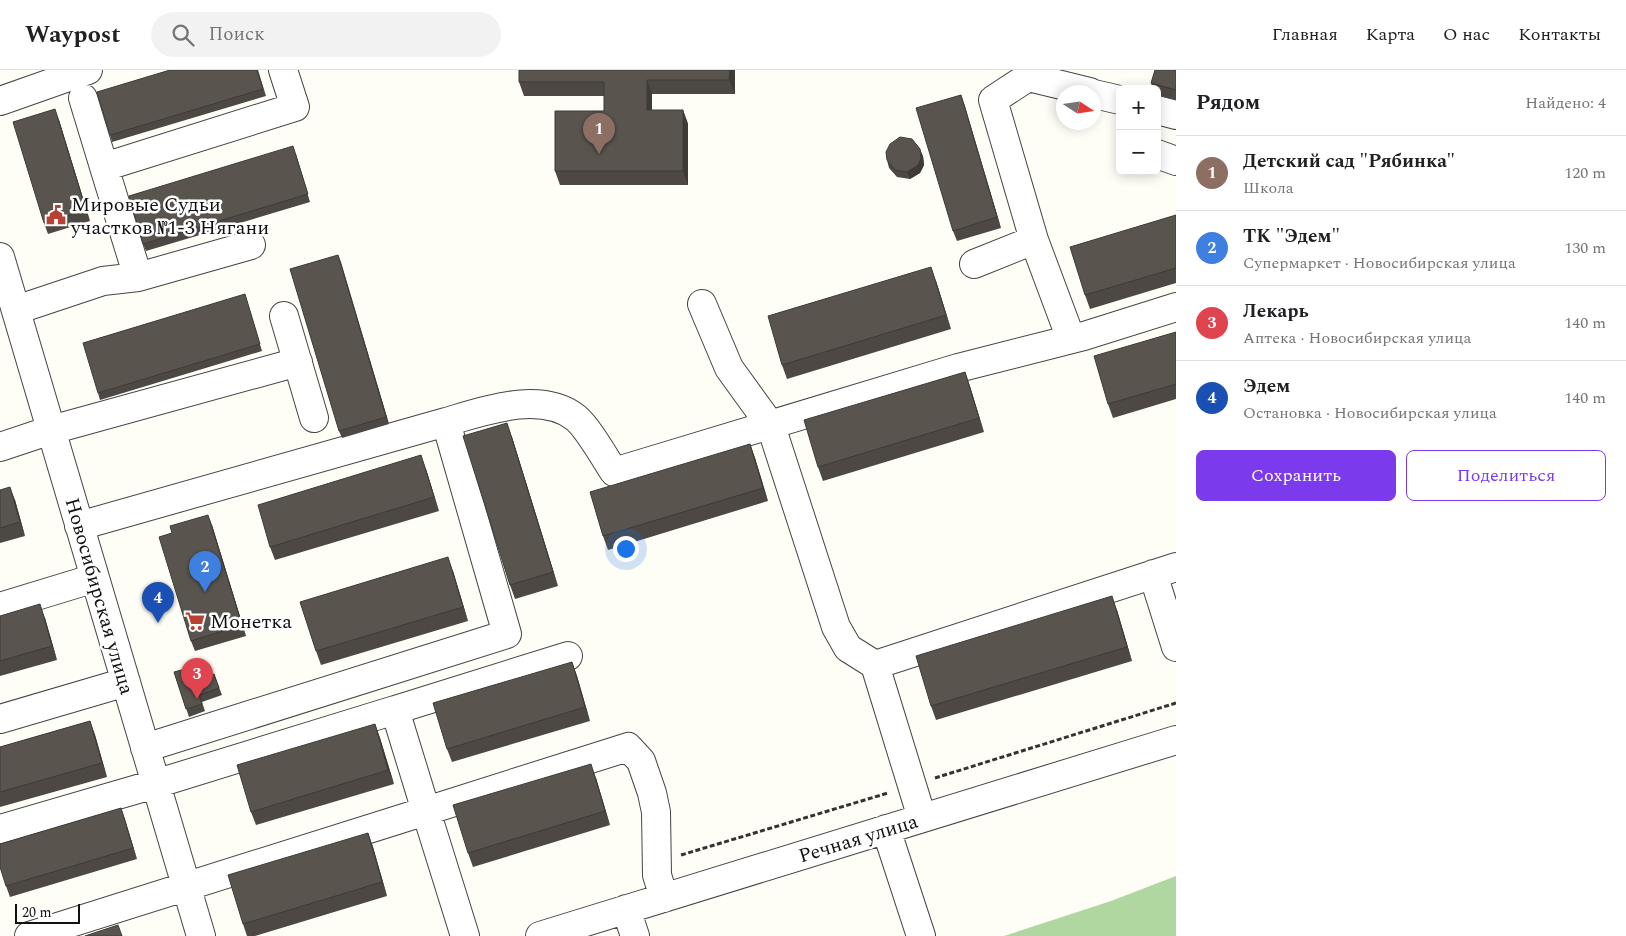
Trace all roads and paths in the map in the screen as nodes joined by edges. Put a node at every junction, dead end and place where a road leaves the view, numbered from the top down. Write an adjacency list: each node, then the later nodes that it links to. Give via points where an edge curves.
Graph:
1 (88, 70): 7 (street)
2 (283, 70): 12 (street, via 295,107)
3 (1061, 85): 13 (street, via 1028,77 993,100)
4 (1101, 96): 6 (street)
5 (83, 98): 12 (street)
6 (1116, 99)
7 (0, 101)
8 (1161, 111): 9 (street)
9 (1176, 115)
10 (1161, 155): 11 (street)
11 (1176, 161)
12 (104, 167): 17 (street)
13 (1034, 240): 16 (street); 22 (street)
14 (252, 245): 17 (street)
15 (0, 257): 20 (street, Новосибирская улица)
16 (974, 264)
17 (138, 277): 20 (street, via 103,281)
18 (702, 304): 26 (street, via 729,368)
19 (1176, 307): 22 (street)
20 (16, 310): 27 (street, Новосибирская улица)
21 (284, 316): 23 (street)
22 (1071, 339): 26 (street, via 958,368)
23 (298, 362): 24 (street); 27 (street)
24 (314, 418)
25 (446, 422): 26 (street, via 520,404 559,408 577,419 614,472); 29 (street); 40 (street, via 507,634)
26 (771, 426): 35 (street, via 836,627 848,648)
27 (51, 430): 28 (street); 29 (street, Новосибирская улица)
28 (0, 447)
29 (79, 526): 31 (street, Новосибирская улица)
30 (1164, 570): 33 (street); 35 (street)
31 (95, 578): 32 (street); 36 (street, Новосибирская улица)
32 (0, 606)
33 (1176, 648)
34 (568, 656): 37 (street)
35 (875, 665): 43 (street)
36 (126, 682): 38 (street); 40 (street, Новосибирская улица)
37 (396, 710): 41 (street); 42 (street)
38 (0, 719)
39 (1176, 740): 43 (street, Речная улица)
40 (145, 748): 41 (street, Новосибирская улица)
41 (155, 784): 44 (street); 46 (street, Новосибирская улица)
42 (426, 811): 46 (street); 47 (street, via 628,747 641,761 652,794 656,812 657,875); 51 (street)
43 (922, 818): 45 (street, Речная улица)
44 (0, 829)
45 (886, 829): 47 (street, Речная улица); 54 (street)
46 (187, 888): 49 (street); 50 (street, Новосибирская улица)
47 (664, 898): 48 (street, Речная улица)
48 (626, 910): 52 (street, Речная улица); 53 (street)
49 (28, 936)
50 (201, 936)
51 (465, 936)
52 (540, 936)
53 (635, 936)
54 (921, 936)

